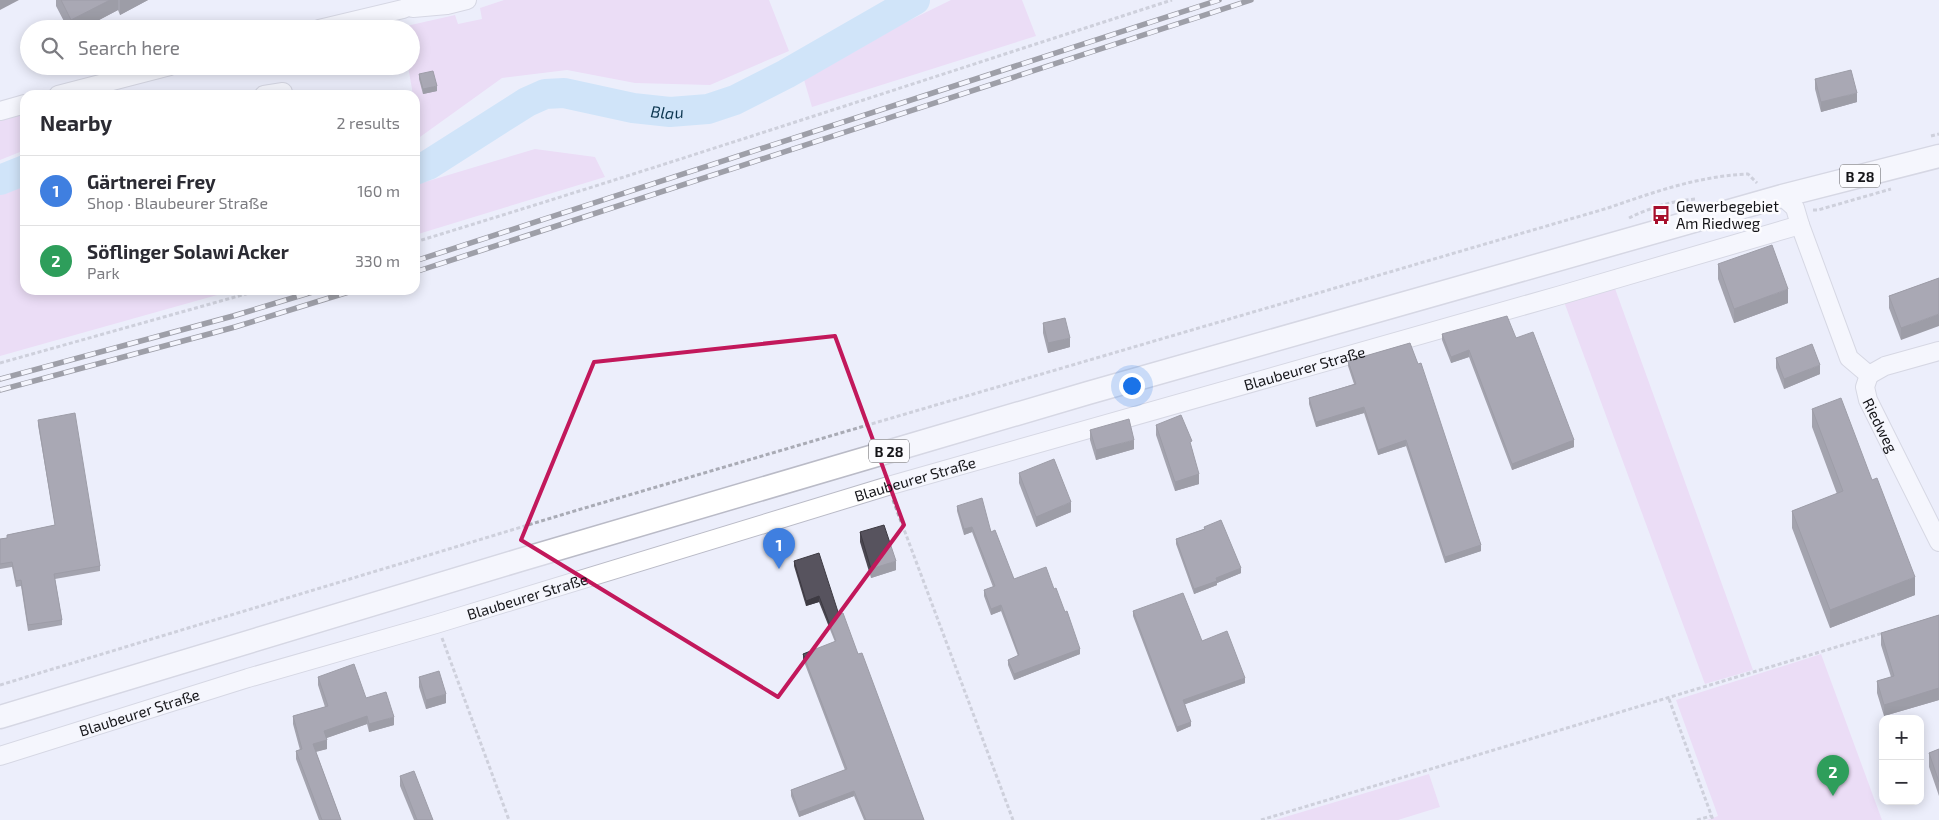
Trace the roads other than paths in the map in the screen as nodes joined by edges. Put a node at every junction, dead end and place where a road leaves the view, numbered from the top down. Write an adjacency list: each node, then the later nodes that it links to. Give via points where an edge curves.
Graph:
1 (425, 0): 3 (street)
2 (467, 0): 3 (street, via 447,5)
3 (401, 4): 4 (street)
4 (348, 20)
5 (136, 75): 6 (street)
6 (79, 90)
7 (20, 106): 8 (street)
8 (0, 112)
9 (1939, 156): 10 (main road, B 28)
10 (1776, 198): 11 (street, via 1795,208); 15 (main road, B 28, via 1088,393)
11 (1800, 225): 13 (street, Riedweg, via 1849,358); 16 (street, Blaubeurer Straße, via 888,486)
12 (1939, 351): 13 (street, via 1885,366)
13 (1869, 375): 14 (street, Riedweg, via 1865,387 1868,400)
14 (1939, 542)
15 (0, 717)
16 (0, 756)

